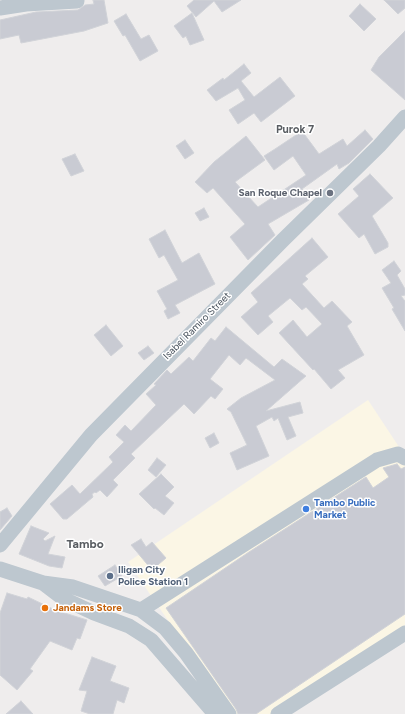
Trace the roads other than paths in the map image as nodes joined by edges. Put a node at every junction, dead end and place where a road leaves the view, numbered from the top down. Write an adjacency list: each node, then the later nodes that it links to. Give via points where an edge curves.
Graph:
1 (76, 1): 2 (street)
2 (0, 8)
3 (405, 117): 5 (street, Isabel Ramiro Street, via 90,435)
4 (405, 458): 8 (street, via 398,454 377,460)
5 (0, 545)
6 (0, 569): 7 (street)
7 (42, 583): 8 (street, via 73,587); 10 (street, via 64,599 129,626 151,640)
8 (140, 610): 11 (street, via 164,628 186,653)
9 (404, 635): 12 (street)
10 (215, 714)
11 (229, 714)
12 (278, 714)

